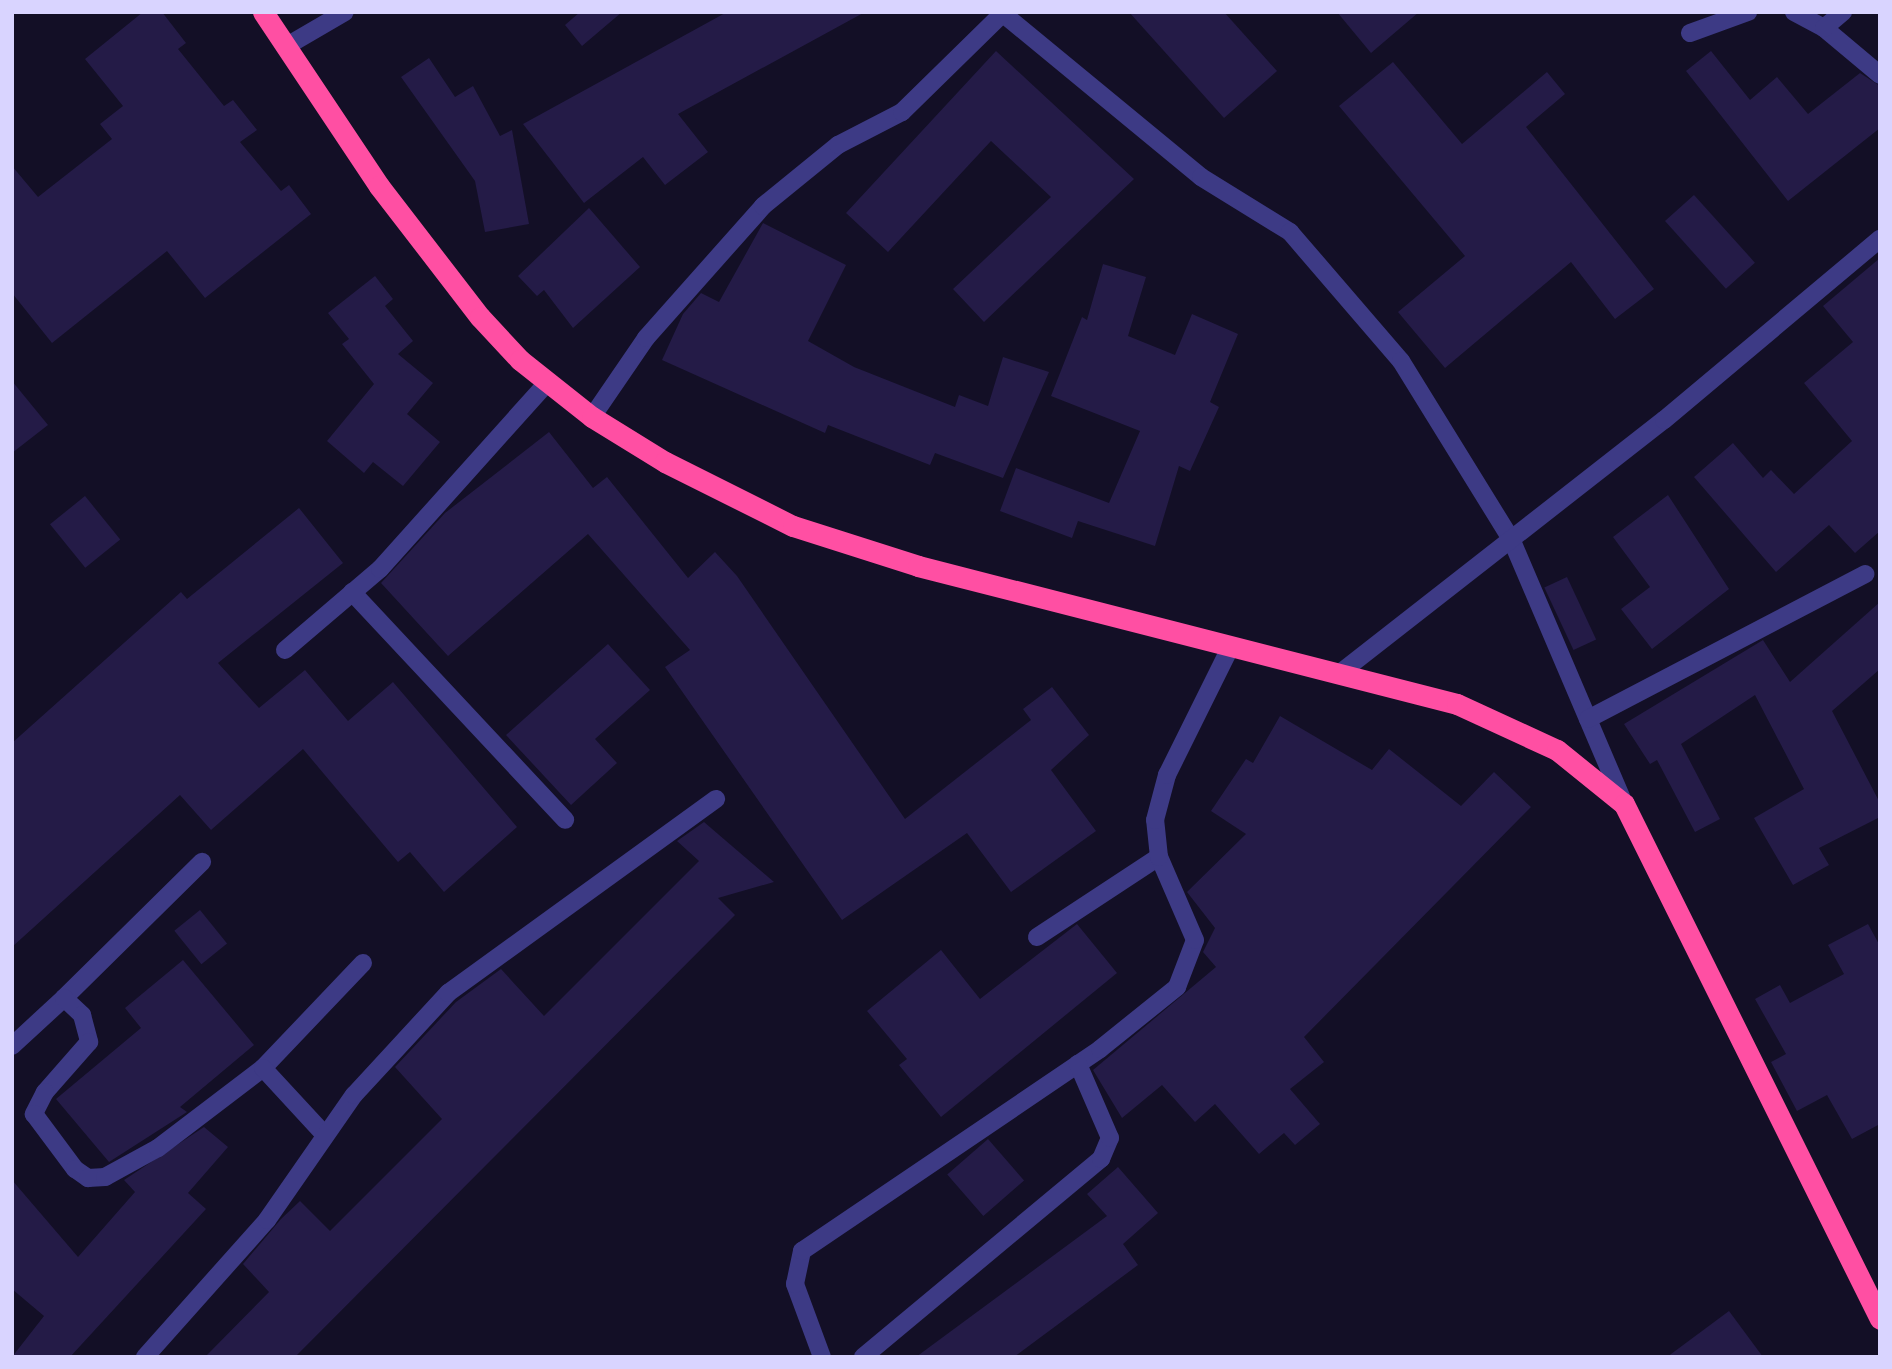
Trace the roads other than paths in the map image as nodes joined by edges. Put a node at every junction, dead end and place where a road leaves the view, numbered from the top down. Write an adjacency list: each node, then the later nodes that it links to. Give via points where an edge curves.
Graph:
1 (263, 12): 9 (highway)
2 (345, 12): 9 (street)
3 (1748, 12): 8 (street)
4 (1794, 12): 7 (street)
5 (1843, 12): 7 (street)
6 (1002, 13): 13 (street, via 902,112 838,145 763,206 646,338); 14 (street, via 1201,177 1290,232 1401,361)
7 (1824, 28): 10 (street)
8 (1690, 33)
9 (285, 47): 12 (highway, via 379,186 480,317)
10 (1880, 75)
11 (1880, 239): 14 (street)
12 (548, 382): 13 (highway); 16 (street)
13 (592, 417): 17 (highway, via 723,496 793,526)
14 (1512, 541): 19 (street); 20 (street)
15 (1865, 574): 20 (street)
16 (352, 592): 18 (street); 23 (street)
17 (1229, 649): 19 (highway); 24 (street, via 1167,775 1155,820)
18 (285, 650)
19 (1340, 673): 22 (highway, via 1509,723 1557,750)
20 (1588, 719): 22 (street)
21 (716, 799): 32 (street, via 447,993)
22 (1625, 804): 33 (highway)
23 (565, 820)
24 (1159, 857): 26 (street); 30 (street, via 1195,940 1187,968 1177,987)
25 (202, 862): 28 (street)
26 (1037, 937)
27 (363, 963): 31 (street)
28 (64, 999): 29 (street); 31 (street, via 82,1015 89,1042 45,1091 34,1114 46,1138 88,1178 105,1177 158,1148)
29 (12, 1046)
30 (1077, 1064): 35 (street, via 802,1251 795,1284); 36 (street, via 1110,1138 1101,1159)
31 (263, 1068): 32 (street)
32 (323, 1133): 34 (street, via 267,1220)
33 (1880, 1319)
34 (145, 1357)
35 (822, 1357)
36 (863, 1357)

